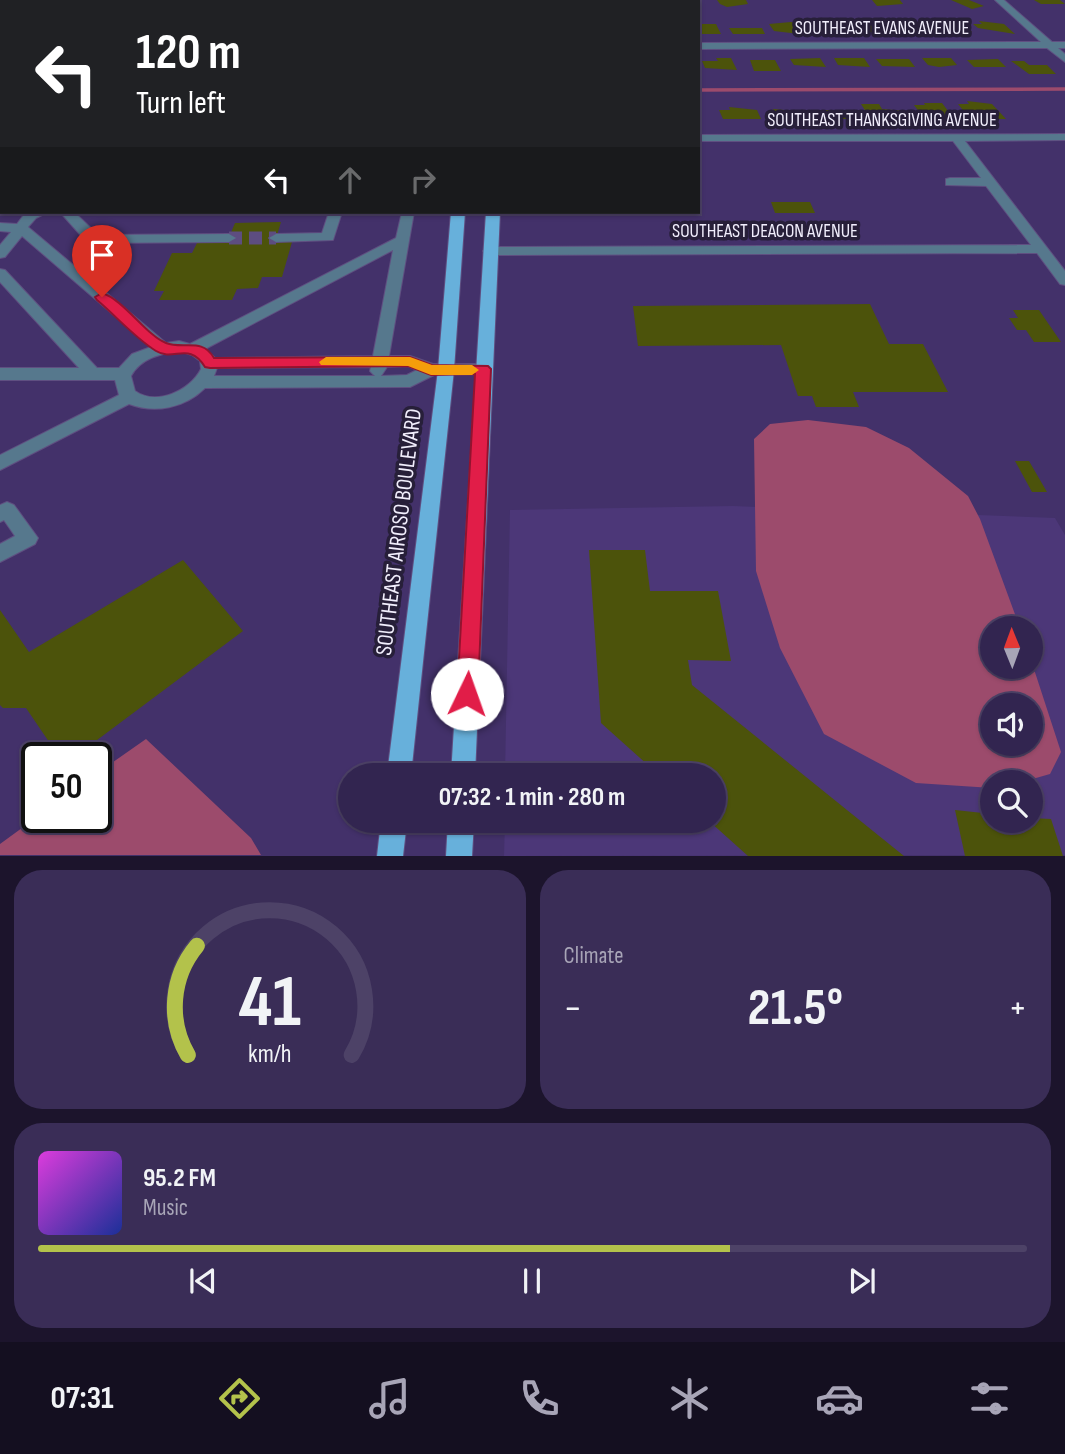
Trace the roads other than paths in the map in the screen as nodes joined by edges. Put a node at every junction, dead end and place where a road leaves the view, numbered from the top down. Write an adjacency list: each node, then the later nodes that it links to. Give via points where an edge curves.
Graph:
1 (999, 0): 3 (street)
2 (1065, 45): 3 (street, SOUTHEAST EVANS AVENUE)
3 (1050, 46): 4 (street, SOUTHEAST EVANS AVENUE); 5 (street)
4 (700, 47)
5 (1065, 59)
6 (956, 137): 7 (street, SOUTHEAST THANKSGIVING AVENUE); 8 (street, SOUTHEAST THANKSGIVING AVENUE); 10 (street)
7 (1065, 137)
8 (700, 138)
9 (950, 182): 10 (street)
10 (989, 182): 22 (street)
11 (35, 214): 18 (street)
12 (69, 214): 19 (street, via 97,239)
13 (334, 214): 20 (street, via 328,237)
14 (408, 214): 21 (street)
15 (458, 214): 34 (main road, SOUTHEAST AIROSO BOULEVARD)
16 (493, 214): 23 (main road)
17 (0, 227): 18 (street)
18 (21, 228): 24 (street); 27 (street)
19 (229, 238)
20 (276, 238)
21 (402, 240): 28 (street); 30 (street)
22 (1040, 249): 23 (street, SOUTHEAST DEACON AVENUE); 26 (street)
23 (490, 251): 33 (main road)
24 (0, 254)
25 (0, 273): 36 (street)
26 (1065, 281)
27 (162, 348): 28 (street); 37 (street, via 139,359)
28 (194, 348): 31 (street)
29 (305, 362): 30 (street); 32 (street); 38 (street)
30 (380, 362): 34 (street, via 410,361); 39 (street)
31 (210, 363): 32 (street); 40 (street)
32 (241, 363): 41 (street)
33 (483, 369): 34 (street); 47 (main road)
34 (438, 370): 39 (street, via 410,380); 46 (main road, SOUTHEAST AIROSO BOULEVARD)
35 (0, 374): 36 (street)
36 (93, 374): 37 (street)
37 (123, 374): 42 (street, via 121,385)
38 (300, 381): 39 (street); 41 (street)
39 (376, 381)
40 (203, 382): 41 (street); 42 (street, via 170,401 152,404)
41 (235, 382)
42 (129, 397): 43 (street)
43 (0, 463)
44 (0, 514): 45 (street, via 7,510 27,538)
45 (0, 554)
46 (400, 763)
47 (464, 763)
48 (393, 833): 50 (main road)
49 (460, 833): 51 (main road)
50 (390, 856)
51 (459, 856)

